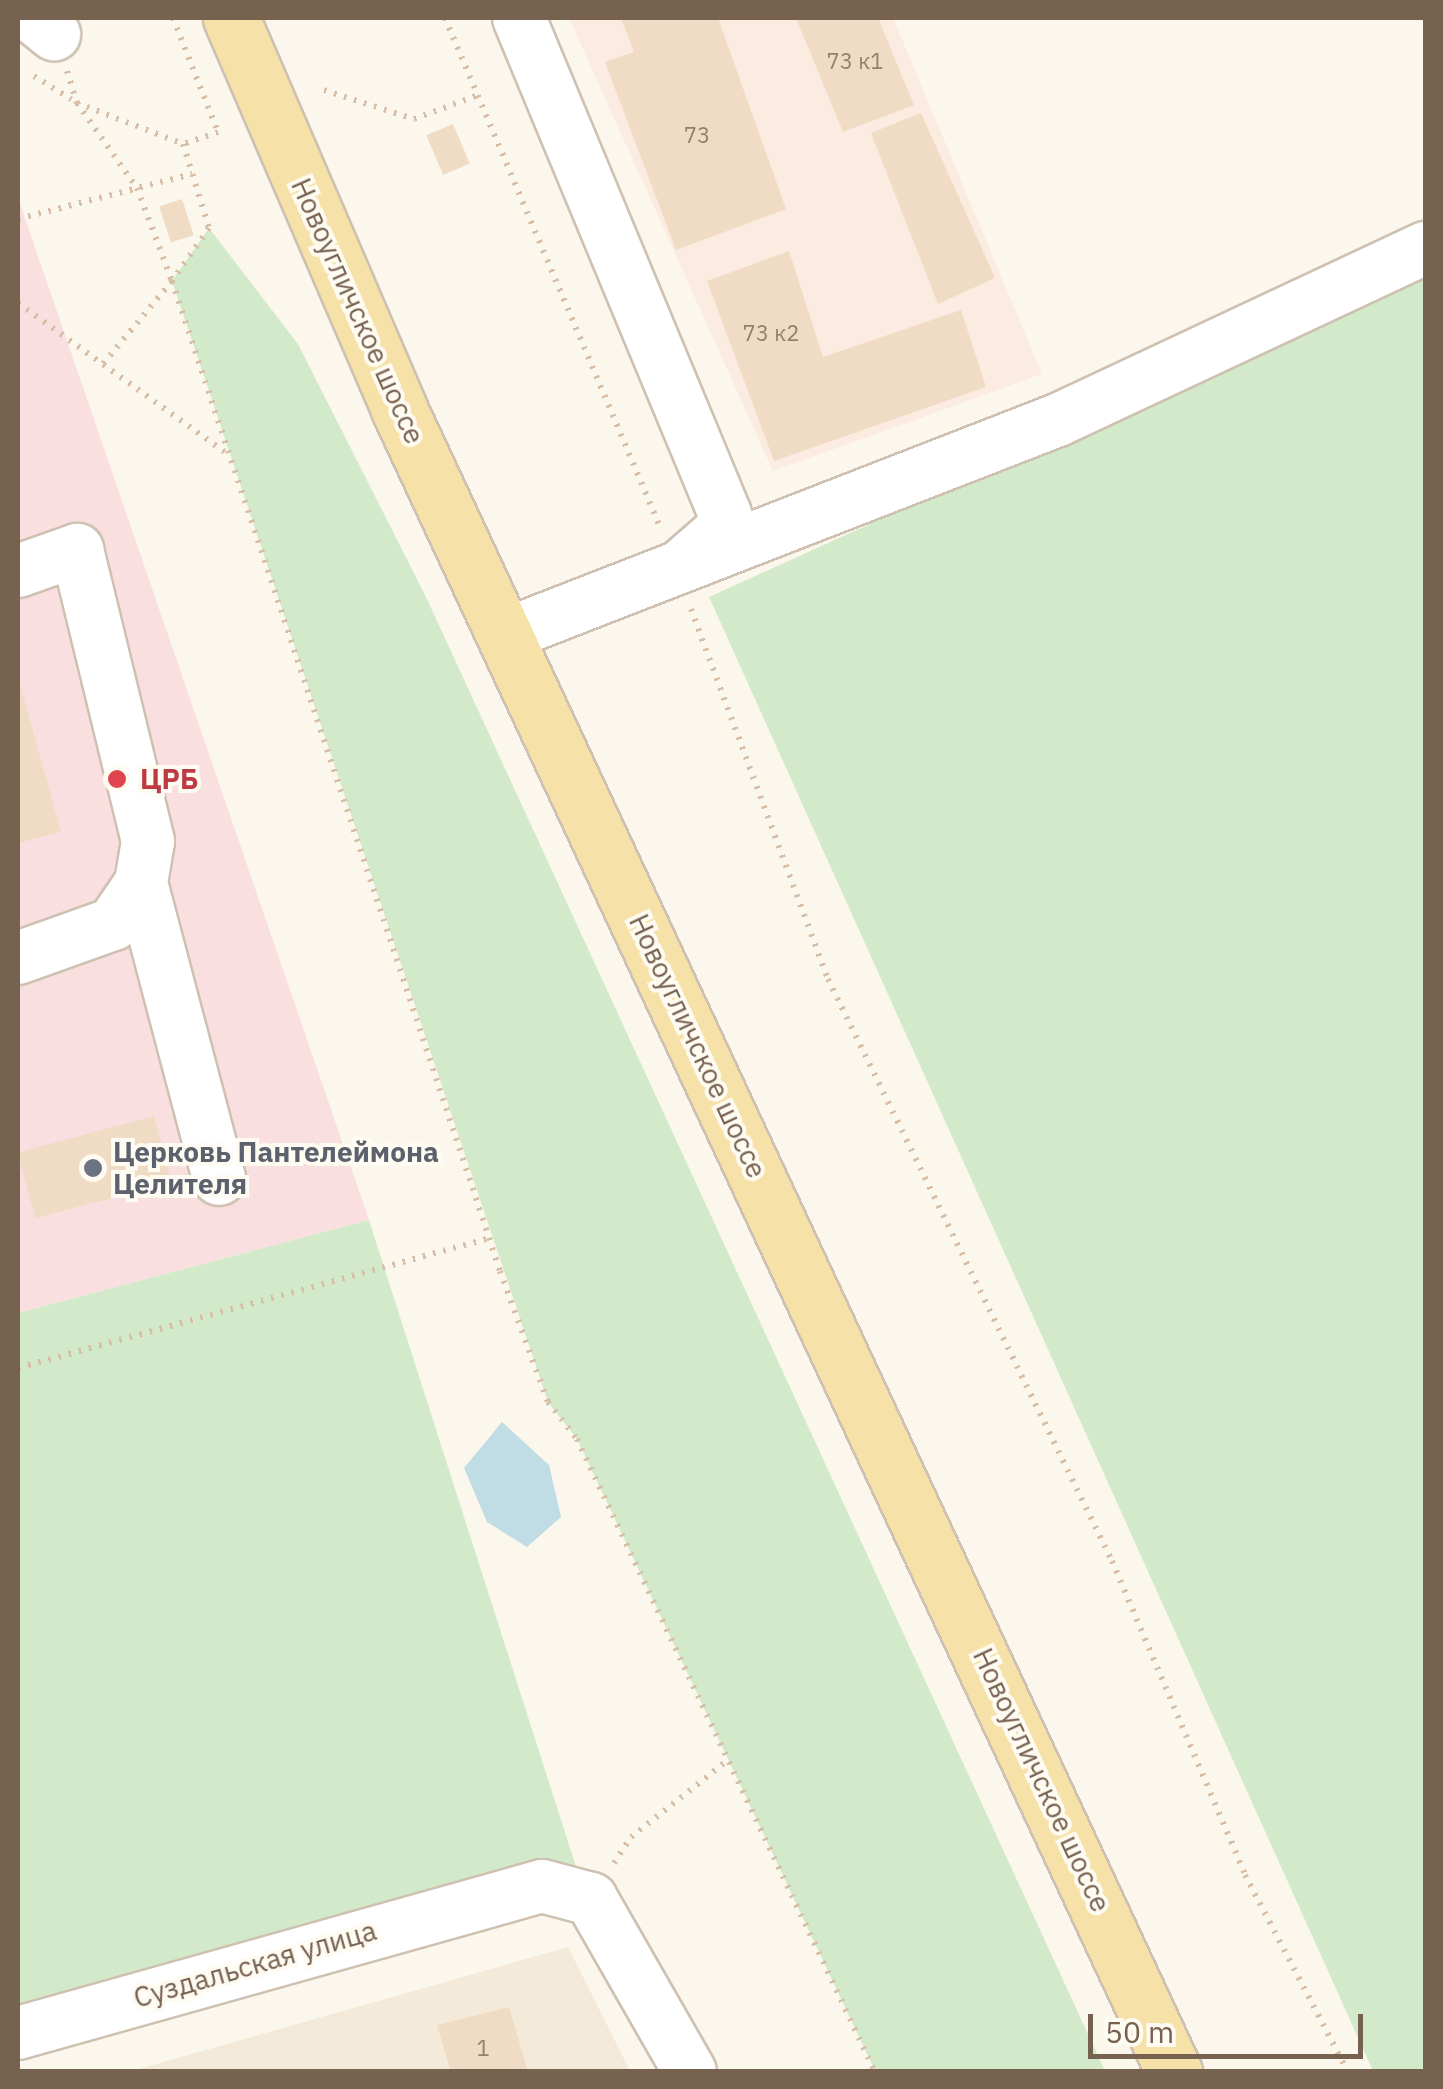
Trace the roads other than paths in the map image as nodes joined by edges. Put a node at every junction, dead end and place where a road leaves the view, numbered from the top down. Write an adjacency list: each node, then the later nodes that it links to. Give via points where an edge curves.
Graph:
1 (230, 18): 6 (main road, Новоугличское шоссе)
2 (520, 18): 4 (street, via 725,514 722,531)
3 (1426, 248): 4 (street, via 1058,420)
4 (677, 570): 6 (street)
5 (18, 571): 7 (street, via 77,550 138,783 148,841)
6 (505, 635): 12 (main road, Новоугличское шоссе)
7 (141, 883): 8 (street, via 113,924); 9 (street)
8 (18, 958)
9 (219, 1179)
10 (18, 2033): 11 (street, Суздальская улица, via 542,1886 591,1900)
11 (690, 2072)
12 (1174, 2072)

